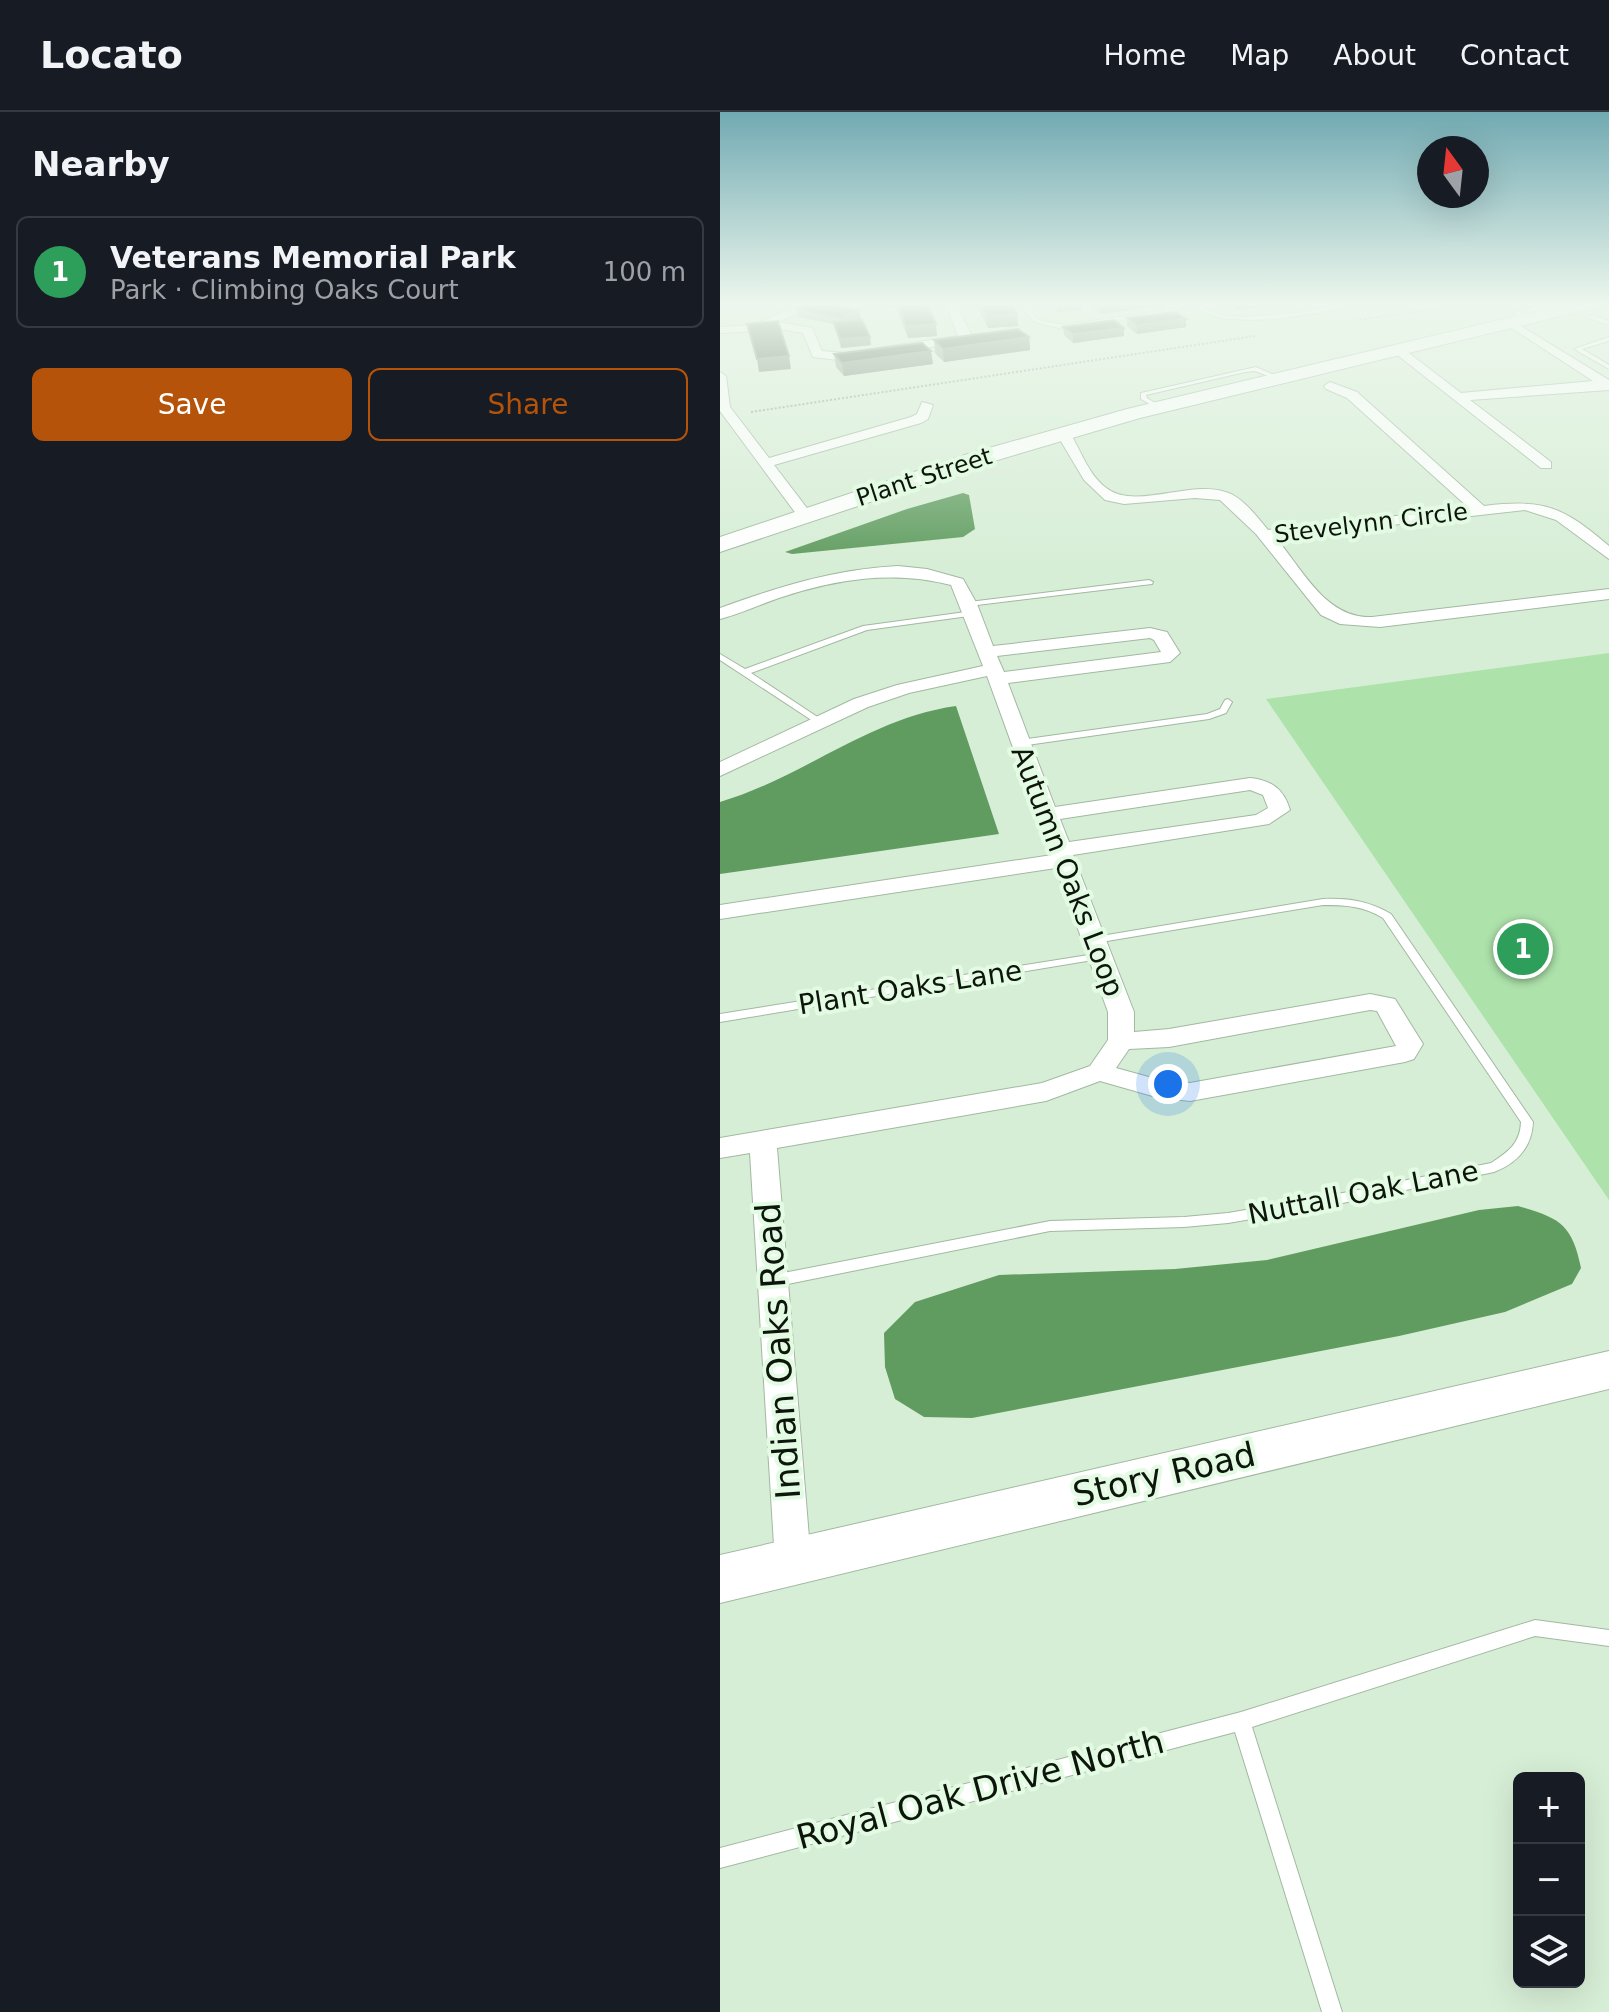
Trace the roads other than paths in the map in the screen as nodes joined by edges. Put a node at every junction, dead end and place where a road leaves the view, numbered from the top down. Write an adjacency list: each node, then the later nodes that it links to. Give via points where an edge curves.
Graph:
1 (721, 391): 11 (street, via 729,415)
2 (1179, 391): 8 (lane)
3 (1201, 391): 8 (main road, Plant Street)
4 (1341, 391): 13 (street)
5 (1451, 391): 7 (street)
6 (1537, 391): 7 (street)
7 (1459, 397): 12 (street)
8 (1157, 398): 10 (main road, Plant Street)
9 (927, 405): 11 (street, via 916,420)
10 (1063, 433): 14 (main road, Plant Street); 15 (street, via 1106,496 1213,494 1236,504)
11 (765, 463): 14 (street)
12 (1546, 465)
13 (1480, 510): 15 (street, Stevelynn Circle); 17 (street, Stevelynn Circle, via 1550,510)
14 (805, 516): 16 (main road, Plant Street)
15 (1263, 535): 19 (street, Stevelynn Circle, via 1327,611 1359,624)
16 (720, 545)
17 (1609, 554)
18 (1149, 582): 20 (lane)
19 (1609, 594)
20 (971, 608): 21 (street, via 957,582 896,569 778,592); 23 (street, Autumn Oaks Loop); 24 (lane, via 866,628)
21 (720, 614)
22 (720, 656): 24 (lane)
23 (991, 667): 23 (street, via 1164,658 1171,653 1161,636 1150,633); 26 (street, via 861,703); 27 (street, Autumn Oaks Loop)
24 (745, 672): 26 (lane)
25 (1228, 702): 27 (lane, via 1223,711 1209,716)
26 (822, 724): 28 (street)
27 (1020, 743): 29 (street, Autumn Oaks Loop)
28 (720, 770)
29 (1048, 814): 30 (street, Autumn Oaks Loop); 30 (street, via 1250,784 1271,791 1278,804 1273,816 1262,820)
30 (1064, 855): 31 (street); 32 (street, Autumn Oaks Loop)
31 (720, 912)
32 (1098, 948): 33 (lane, Plant Oaks Lane); 34 (street, Autumn Oaks Loop, via 1121,1012); 38 (lane, Nuttall Oak Lane, via 1323,902 1373,907 1387,916 1527,1122 1528,1138 1516,1154 1494,1167 1229,1218 1050,1226)
33 (720, 1018)
34 (1121, 1041): 35 (street); 35 (street, via 1169,1038 1370,1002 1386,1005 1410,1044 1405,1053 1190,1092)
35 (1099, 1072): 36 (street, via 1046,1092)
36 (763, 1140): 37 (street); 38 (street, Indian Oaks Road)
37 (720, 1148)
38 (773, 1281): 40 (street, Indian Oaks Road)
39 (1609, 1370): 40 (street, Story Road)
40 (793, 1562): 41 (street, Story Road)
41 (720, 1579)
42 (1609, 1638): 43 (lane, Royal Oak Drive North, via 1535,1628)
43 (1241, 1721): 44 (lane, Royal Oak Drive North); 45 (lane)
44 (720, 1858)
45 (1332, 2012)

